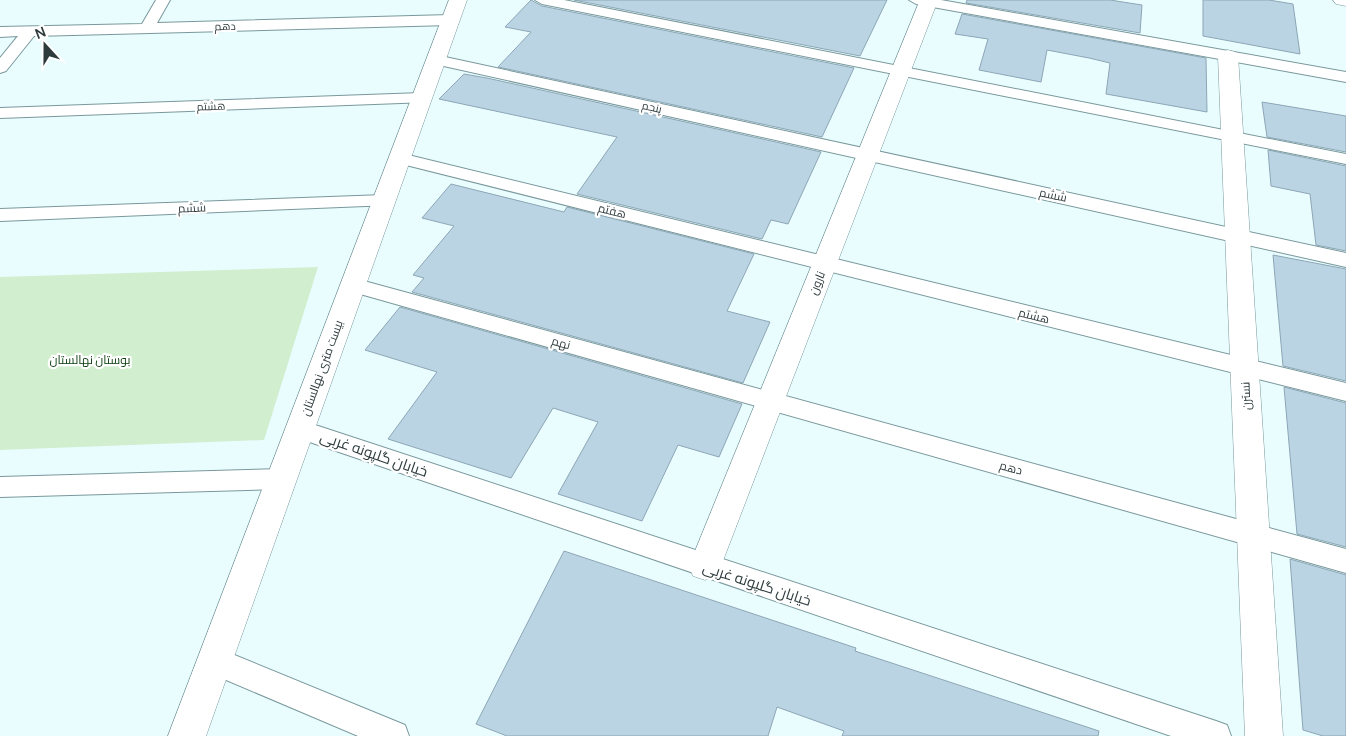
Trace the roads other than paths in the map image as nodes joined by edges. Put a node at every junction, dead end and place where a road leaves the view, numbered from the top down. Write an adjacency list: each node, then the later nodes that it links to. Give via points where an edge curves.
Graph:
1 (163, 0): 7 (street)
2 (542, 0): 13 (street)
3 (1342, 0): 5 (street)
4 (924, 1): 10 (street); 13 (street, نارون)
5 (1346, 1)
6 (454, 10): 7 (street, دهم); 11 (street, بیست متری نهالستان)
7 (147, 28): 9 (street, دهم)
8 (0, 32): 9 (street, دهم)
9 (29, 32): 12 (street)
10 (1228, 56): 14 (street); 17 (street, نسترن)
11 (436, 60): 15 (street, بیست متری نهالستان); 18 (street, پنجم)
12 (0, 68)
13 (901, 71): 17 (street); 18 (street, نارون)
14 (1346, 77)
15 (422, 98): 16 (street, هشتم); 19 (street, بیست متری نهالستان)
16 (0, 114)
17 (1232, 136): 20 (street); 23 (street, نسترن)
18 (868, 155): 23 (street, ششم); 25 (street, نارون)
19 (400, 158): 21 (street, بیست متری نهالستان); 25 (street, هفتم)
20 (1346, 159)
21 (384, 201): 22 (street, ششم); 26 (street, بیست متری نهالستان)
22 (0, 215)
23 (1237, 235): 24 (street); 27 (street, نسترن)
24 (1346, 260)
25 (824, 264): 27 (street, هشتم); 29 (street, نارون)
26 (353, 285): 29 (street, نهم); 30 (street, بیست متری نهالستان)
27 (1244, 368): 28 (street); 33 (street, نسترن)
28 (1346, 392)
29 (770, 402): 33 (street, دهم); 35 (street, نارون)
30 (300, 430): 31 (street, بیست متری نهالستان); 35 (street, خیابان گلپونه غربی)
31 (282, 479): 32 (street); 36 (street, بیست متری نهالستان)
32 (0, 487)
33 (1253, 535): 34 (street); 40 (street, نسترن)
34 (1346, 561)
35 (705, 566): 39 (street, خیابان گلپونه غربی)
36 (215, 661): 37 (street, بیست متری نهالستان); 38 (street)
37 (187, 736)
38 (394, 736)
39 (1216, 736)
40 (1264, 736)

